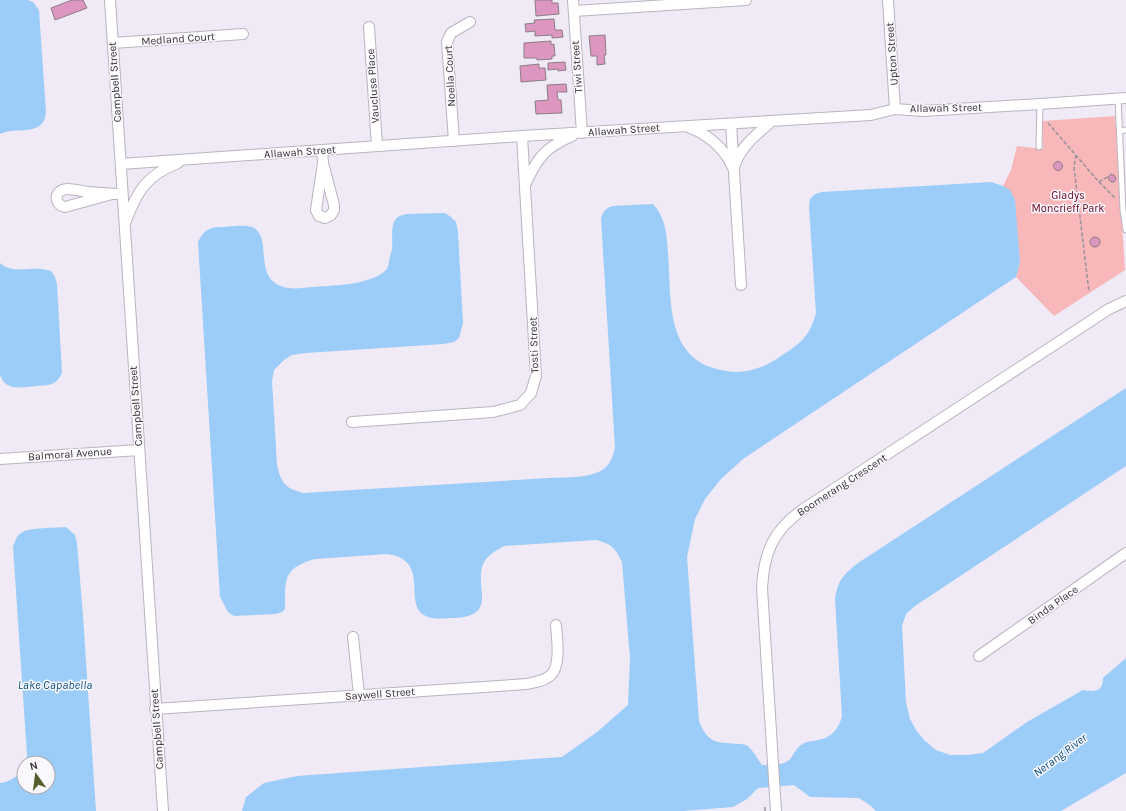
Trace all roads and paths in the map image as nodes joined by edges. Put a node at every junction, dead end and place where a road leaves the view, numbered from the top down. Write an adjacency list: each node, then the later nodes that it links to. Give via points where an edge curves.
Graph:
1 (110, 0): 9 (street, Campbell Street)
2 (573, 0): 5 (street, Tiwi Street)
3 (746, 0): 5 (street)
4 (888, 0): 12 (street, Upton Street)
5 (574, 11): 19 (street, Tiwi Street)
6 (470, 22): 21 (street, Noella Court, via 451,34 447,42)
7 (369, 27): 22 (street, Vaucluse Place)
8 (243, 34): 9 (street, Medland Court)
9 (113, 43): 28 (street, Campbell Street)
10 (1122, 98): 11 (street, Allawah Street); 18 (lane)
11 (1040, 104): 12 (street, Allawah Street); 23 (lane)
12 (895, 109): 14 (street, Allawah Street, via 870,115)
13 (1044, 119): 25 (path)
14 (772, 121): 15 (street, Allawah Street); 29 (street, via 745,148 736,162)
15 (731, 124): 16 (street, Allawah Street); 29 (street)
16 (686, 126): 19 (street, Allawah Street); 29 (street, via 717,144)
17 (1126, 130): 18 (lane)
18 (1120, 131): 35 (lane)
19 (579, 133): 20 (street, Allawah Street); 32 (street, via 557,143 543,154)
20 (522, 136): 21 (street, Allawah Street); 32 (street, Tosti Street)
21 (454, 141): 22 (street, Allawah Street)
22 (378, 146): 24 (street, Allawah Street)
23 (1039, 148)
24 (322, 150): 26 (street, Allawah Street); 27 (street)
25 (1076, 155): 31 (path); 37 (path, via 1074,167)
26 (188, 160): 28 (street, Allawah Street); 34 (street, via 165,169 145,184 134,200)
27 (323, 163)
28 (121, 164): 34 (street, Campbell Street, via 117,194)
29 (735, 171): 36 (street)
30 (1108, 176): 31 (path)
31 (1099, 182): 33 (path)
32 (525, 185): 39 (street, Tosti Street, via 536,376 530,394 520,405 493,412)
33 (1119, 202)
34 (125, 226): 40 (street, Campbell Street)
35 (1126, 230)
36 (741, 285)
37 (1089, 292)
38 (1126, 301): 49 (street, Boomerang Crescent, via 1102,313 802,510 791,518 773,540 763,571 762,588)
39 (352, 422)
40 (139, 450): 41 (street, Balmoral Avenue); 47 (street, Campbell Street)
41 (0, 459)
42 (1126, 553): 45 (street, Binda Place)
43 (556, 626): 46 (street, Saywell Street, via 558,658 551,675 542,680 527,684)
44 (353, 637): 46 (street)
45 (979, 656)
46 (359, 695): 47 (street, Saywell Street)
47 (156, 709): 48 (street, Campbell Street)
48 (163, 811)
49 (776, 811)

